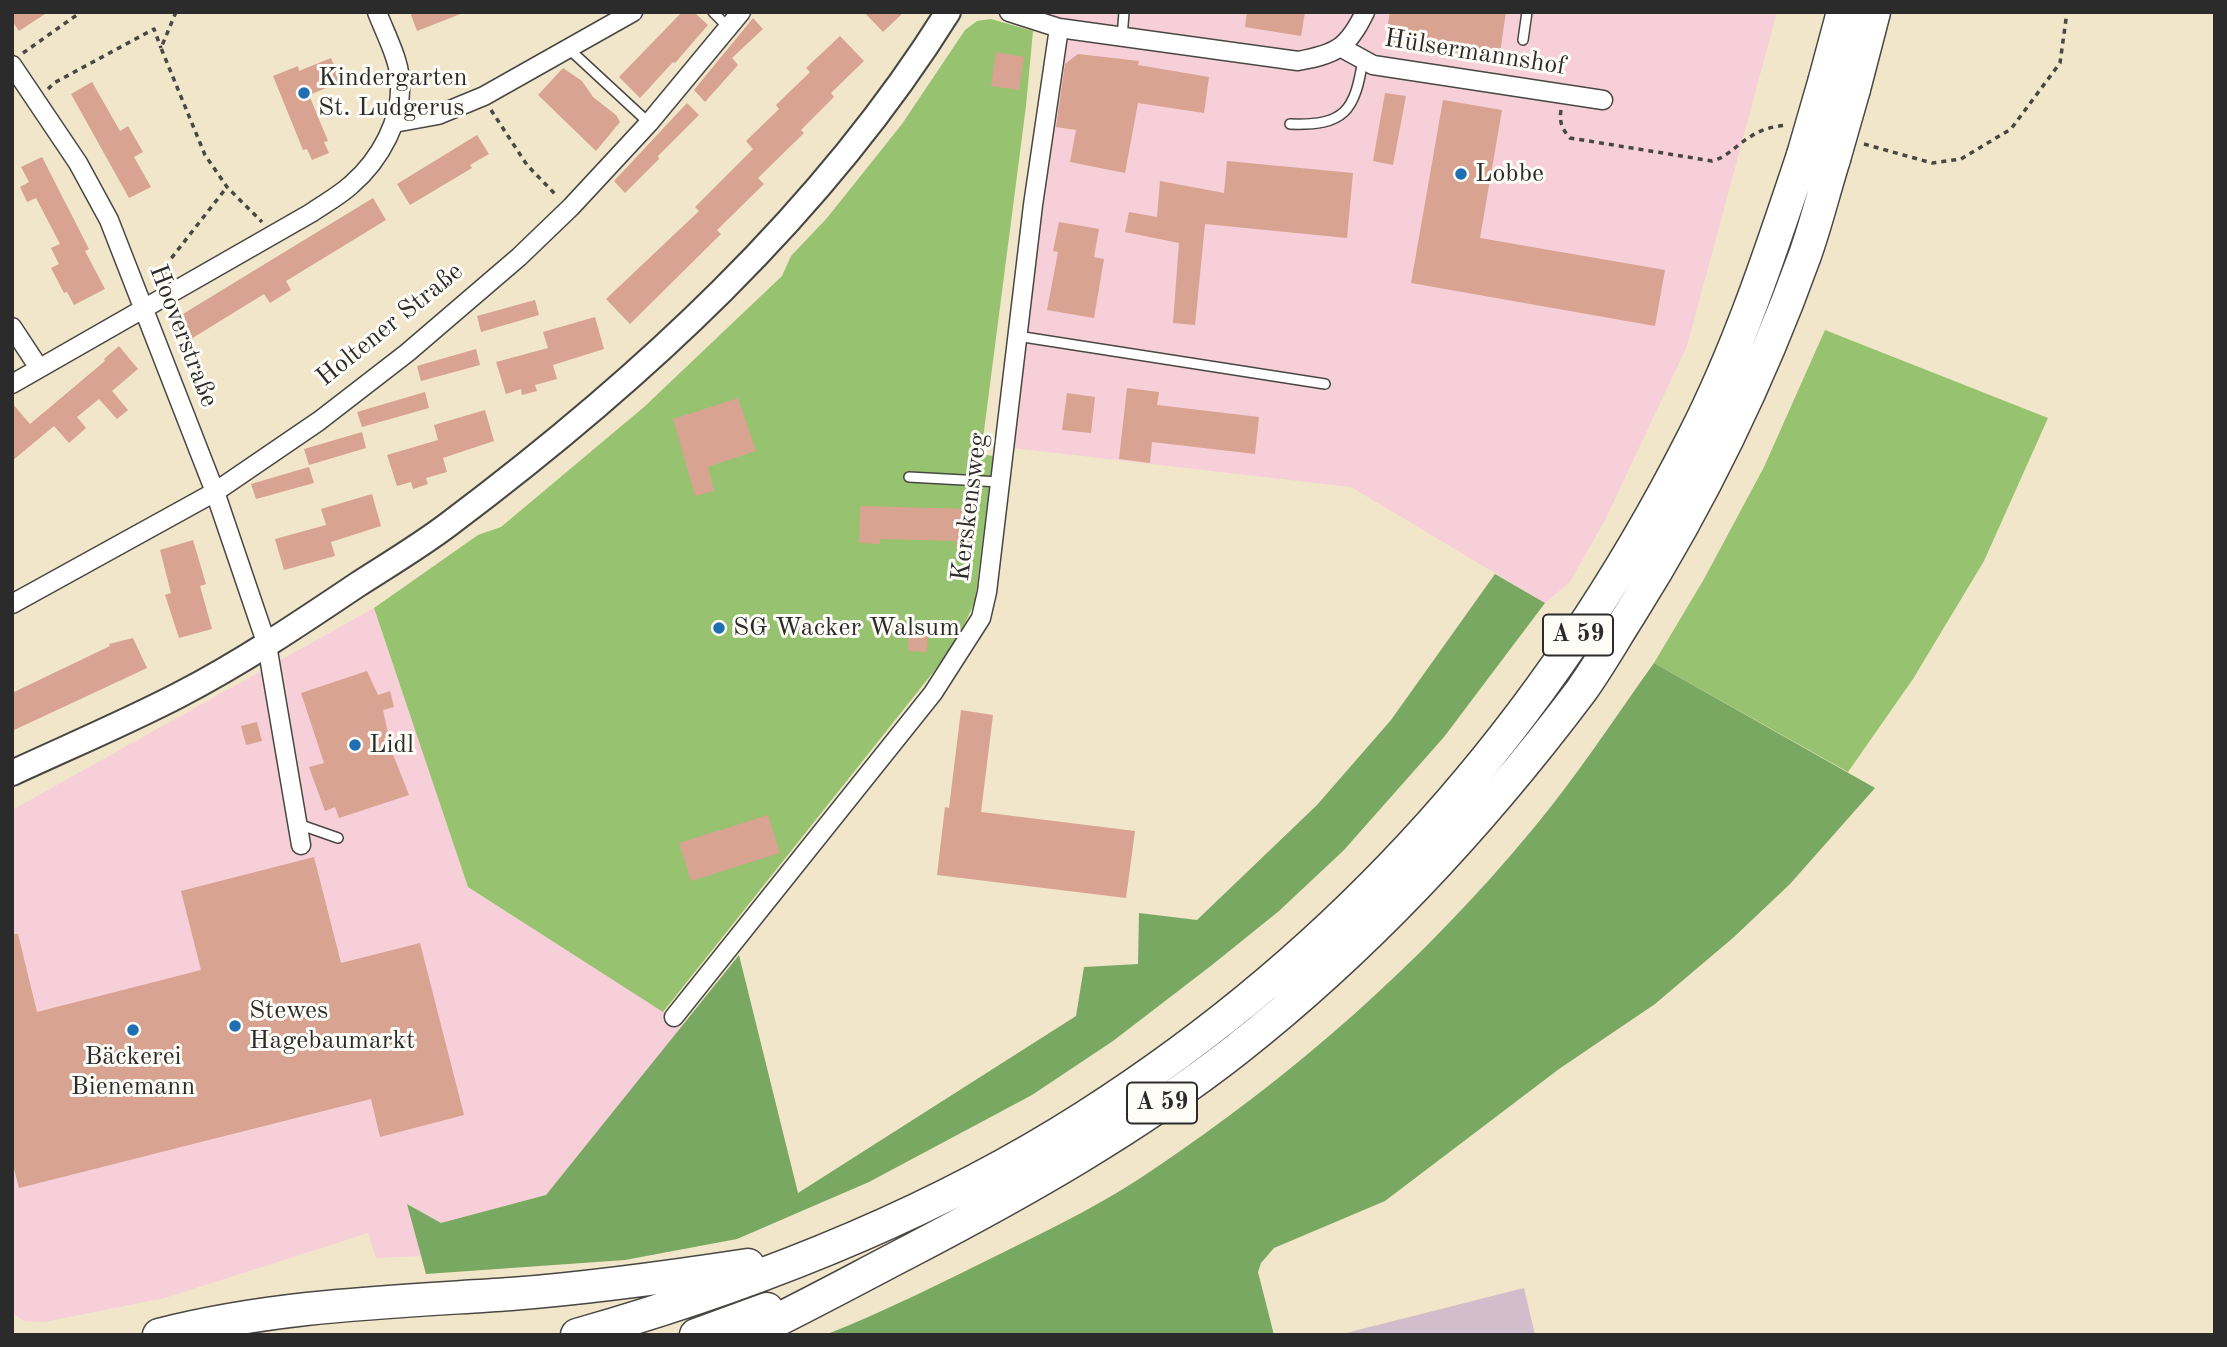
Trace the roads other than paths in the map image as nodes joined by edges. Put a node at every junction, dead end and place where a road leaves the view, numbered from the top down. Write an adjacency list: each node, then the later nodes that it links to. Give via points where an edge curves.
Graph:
1 (377, 12): 22 (street, via 400,77)
2 (634, 12): 17 (street)
3 (713, 12): 12 (lane)
4 (741, 12): 12 (street, Holtener Straße)
5 (948, 12): 35 (street, via 878,115 824,183 765,248 648,361 448,525)
6 (1009, 12): 13 (street)
7 (1125, 12): 14 (lane)
8 (1365, 12): 16 (street, Hülsermannshof)
9 (1527, 12): 15 (lane)
10 (1843, 12): 20 (highway, A 59)
11 (1874, 12): 20 (highway, A 59)
12 (729, 28): 23 (street, Holtener Straße)
13 (1059, 28): 14 (street); 27 (street, Kerskensweg)
14 (1122, 37): 16 (street, via 1298,61)
15 (1523, 40)
16 (1342, 48): 18 (street, Hülsermannshof)
17 (569, 49): 22 (street, via 484,96 438,115); 23 (lane)
18 (1363, 59): 21 (street, Hülsermannshof, via 1373,65); 24 (lane, via 1358,92 1340,116 1314,125)
19 (12, 63): 25 (street, Hooverstraße, via 78,163)
20 (1840, 84): 41 (highway, A 59, bridge, via 1803,155 1737,340 1694,437 1627,559 1554,673 1464,788 1375,885 1299,957 1157,1069 1082,1119 985,1174); 42 (highway, A 59, bridge, via 1834,159 1805,253 1716,463 1653,578 1583,688 1486,810 1395,909 1319,981 1235,1050 1096,1147)
21 (1603, 100)
22 (394, 123): 25 (street, via 384,146 352,185)
23 (649, 123): 33 (street, Holtener Straße, via 570,207 471,299 319,421)
24 (1290, 124)
25 (151, 304): 28 (street); 33 (street, Hooverstraße)
26 (12, 327): 28 (street)
27 (1017, 337): 30 (lane); 32 (street, Kerskensweg)
28 (39, 368): 29 (street)
29 (12, 384)
30 (1325, 384)
31 (908, 477): 32 (lane)
32 (1000, 482): 40 (street, Kerskensweg, via 981,618 959,656)
33 (215, 492): 34 (street, Holtener Straße); 35 (street, Hooverstraße)
34 (12, 604)
35 (267, 645): 36 (street, via 179,695); 37 (street)
36 (12, 772)
37 (297, 823): 38 (lane); 39 (street)
38 (338, 838)
39 (300, 845)
40 (674, 1017)
41 (811, 1255): 43 (highway, via 606,1285 305,1307); 44 (highway, A 59, via 704,1296)
42 (901, 1256): 45 (highway, A 59); 46 (highway)
43 (159, 1335)
44 (577, 1335)
45 (696, 1335)
46 (747, 1335)

